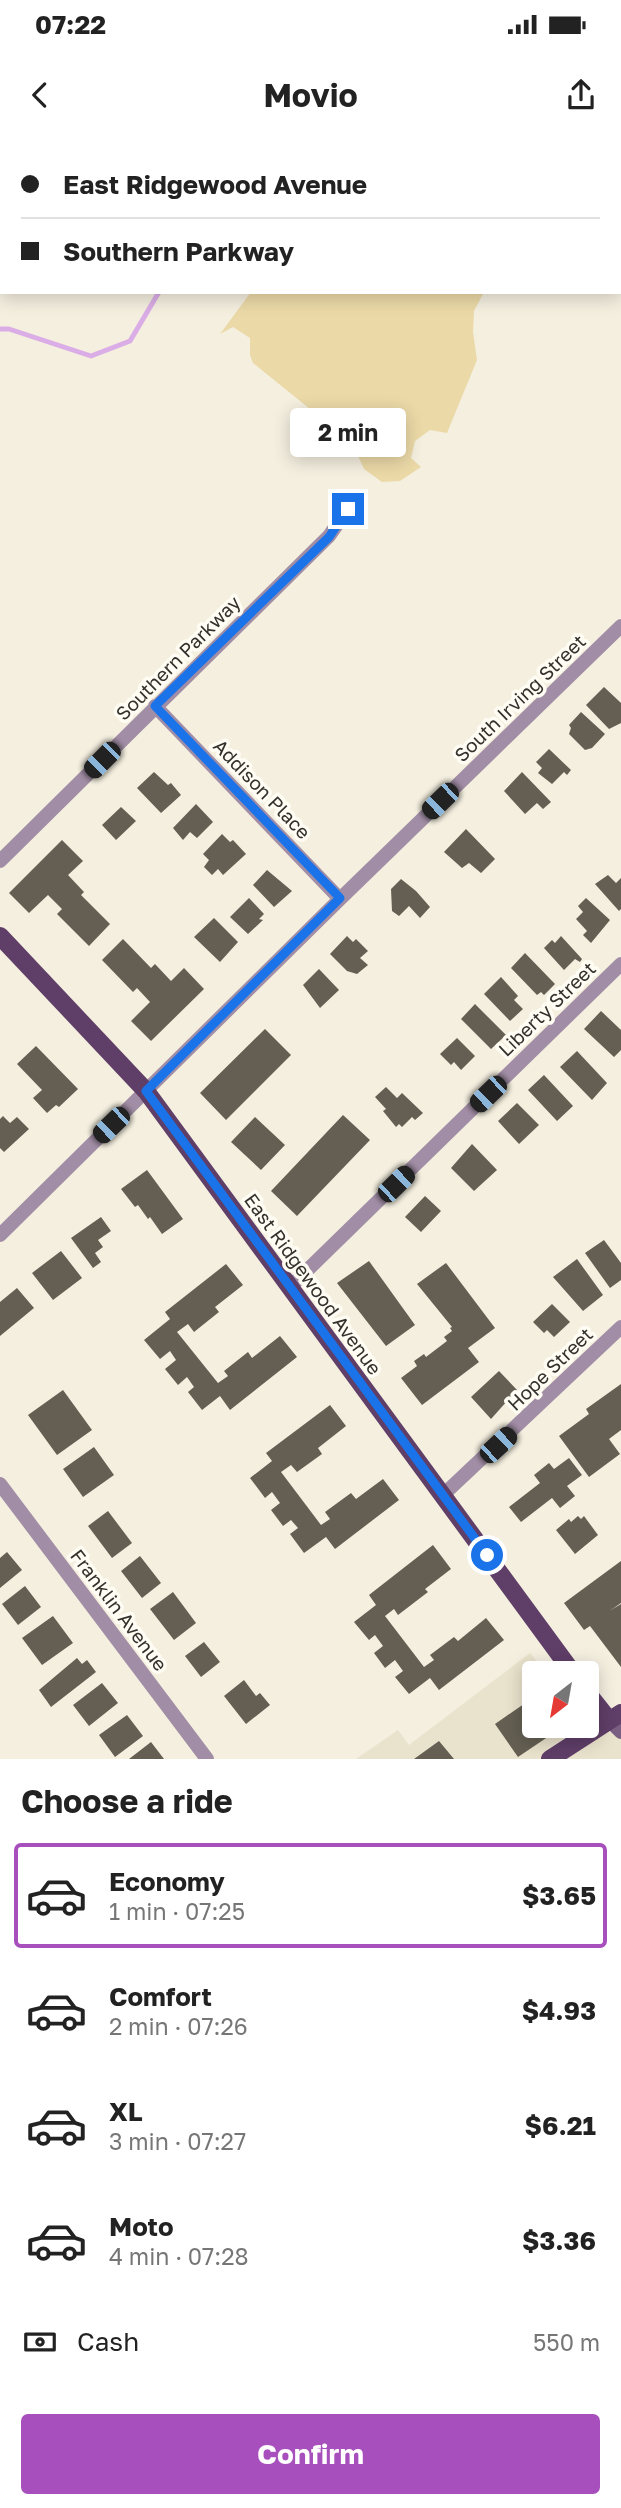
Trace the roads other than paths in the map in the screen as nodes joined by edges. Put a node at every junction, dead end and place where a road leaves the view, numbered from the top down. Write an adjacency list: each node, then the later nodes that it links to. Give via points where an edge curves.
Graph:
1 (348, 509): 3 (street, Southern Parkway, via 329,537)
2 (621, 626): 5 (street, South Irving Street)
3 (155, 706): 4 (street, Southern Parkway); 5 (street, Addison Place)
4 (0, 861)
5 (340, 898): 8 (street, South Irving Street)
6 (0, 936): 8 (main road, East Ridgewood Avenue)
7 (621, 964): 10 (street, Liberty Street)
8 (146, 1091): 9 (street, South Irving Street); 10 (main road, East Ridgewood Avenue)
9 (0, 1235)
10 (290, 1287): 13 (main road, East Ridgewood Avenue)
11 (621, 1328): 13 (street, Hope Street)
12 (0, 1484): 17 (street, Franklin Avenue)
13 (443, 1495): 14 (main road, East Ridgewood Avenue)
14 (564, 1661)
15 (599, 1704): 16 (main road)
16 (617, 1722): 18 (main road)
17 (207, 1759)
18 (550, 1759)

